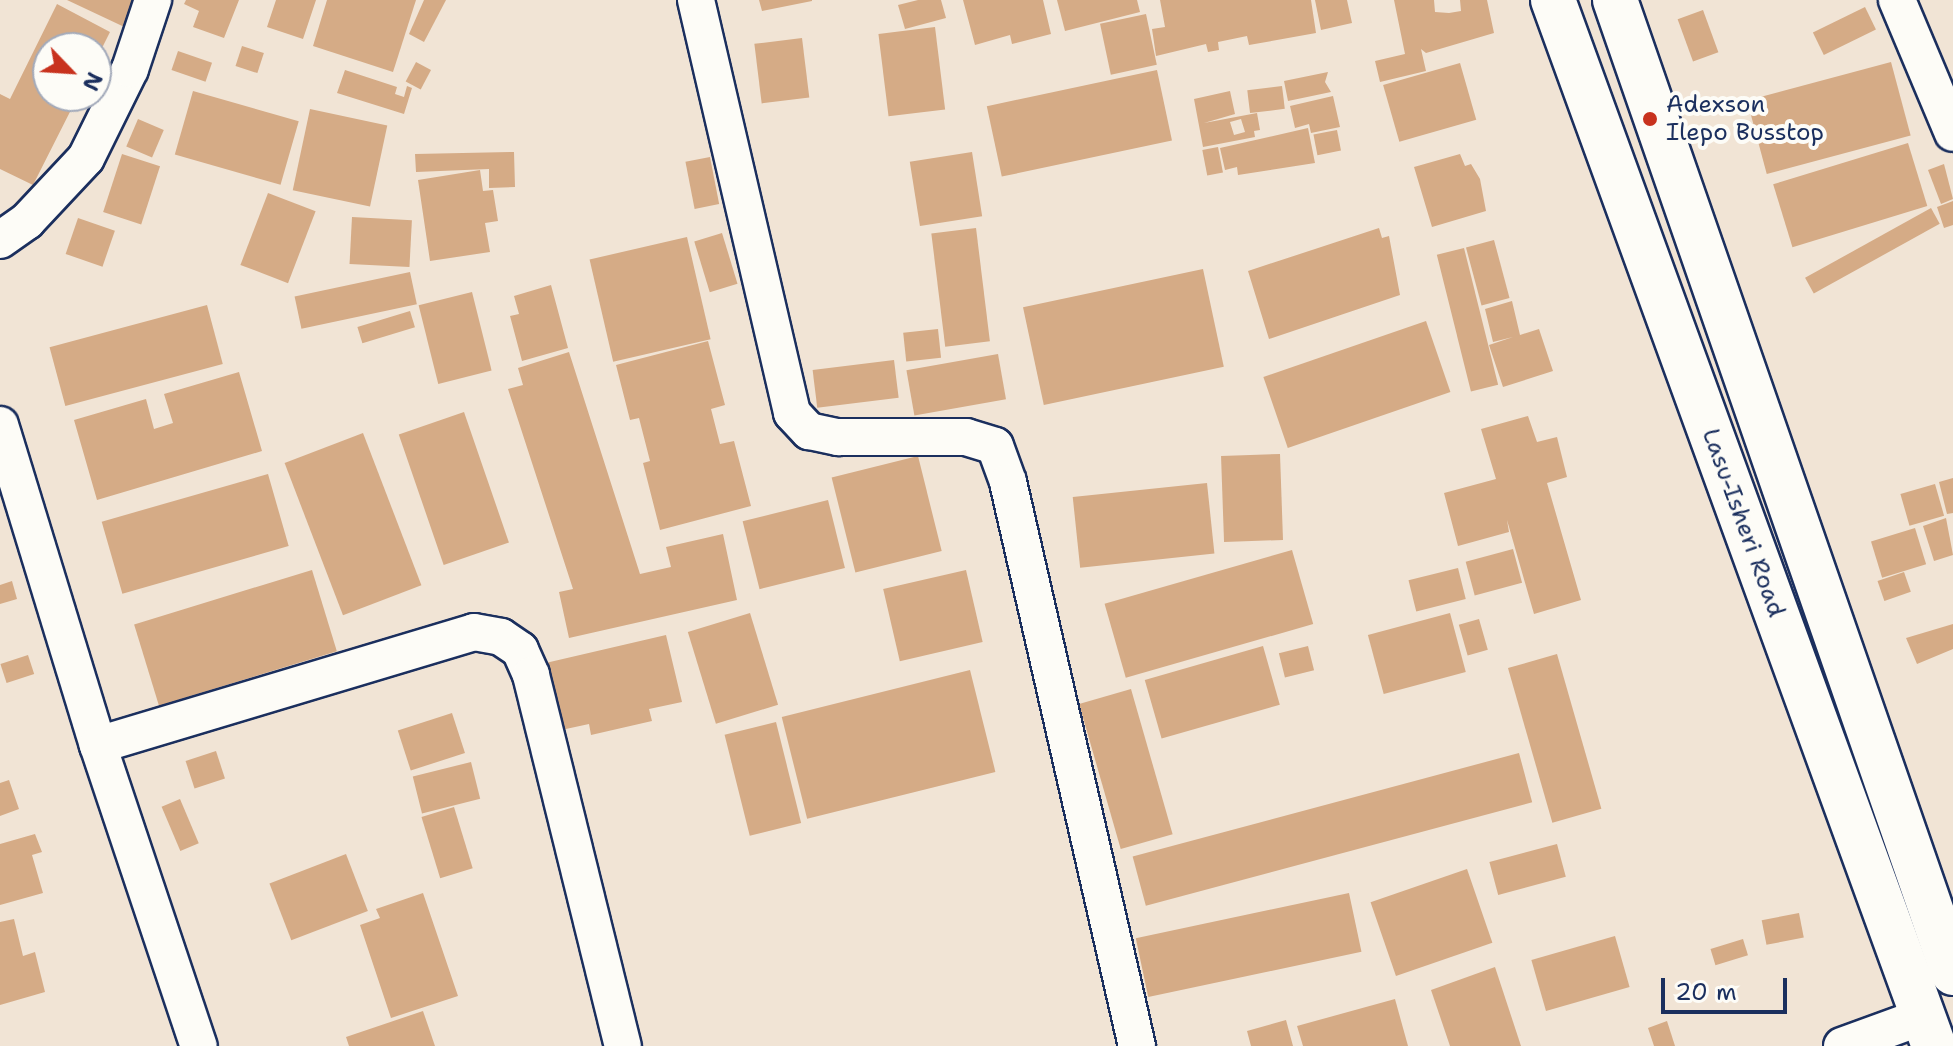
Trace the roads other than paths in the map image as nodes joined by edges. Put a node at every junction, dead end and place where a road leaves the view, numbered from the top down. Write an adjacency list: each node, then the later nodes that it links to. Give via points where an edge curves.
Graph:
1 (153, 0): 7 (street, via 130,69 86,158 27,221)
2 (696, 0): 14 (street, via 792,413 809,431 838,437 966,437 995,446 1008,482)
3 (1553, 0): 11 (main road, Lasu-Isheri Road)
4 (1615, 0): 10 (main road, Lasu-Isheri Road)
5 (1897, 0): 6 (street)
6 (1953, 133)
7 (0, 240)
8 (0, 425): 9 (street)
9 (98, 745): 12 (street); 13 (street, via 474,632 501,637 520,650 531,675)
10 (1953, 973)
11 (1929, 1031): 15 (street)
12 (197, 1046)
13 (623, 1046)
14 (1137, 1046)
15 (1842, 1046)

